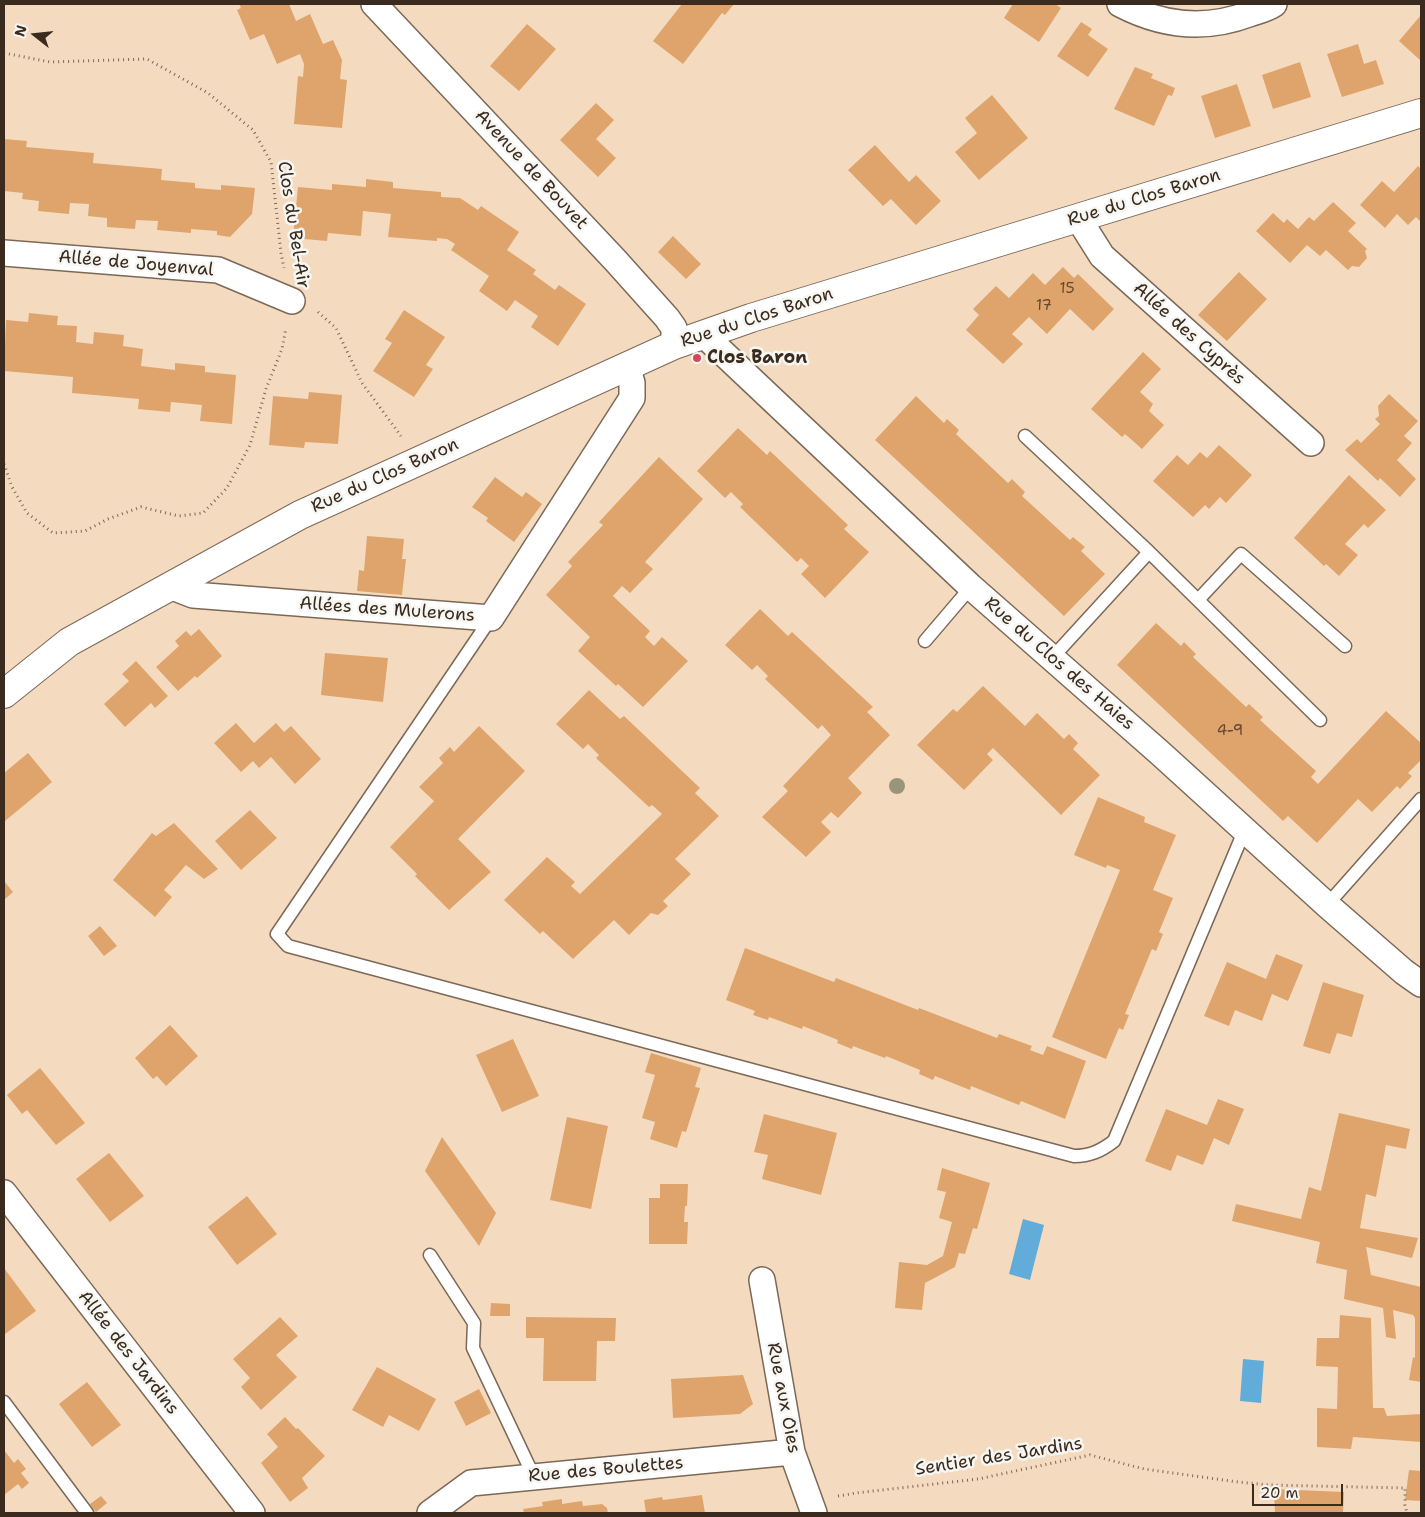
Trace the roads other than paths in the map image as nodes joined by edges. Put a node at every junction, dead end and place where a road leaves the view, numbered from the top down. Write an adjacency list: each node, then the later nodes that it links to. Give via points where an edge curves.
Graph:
1 (374, 4): 9 (street, Avenue de Bouvet, via 635,282 674,328)
2 (1120, 4): 3 (street, via 1161,21 1202,25 1240,18)
3 (1274, 4)
4 (1421, 113): 5 (street, Rue du Clos Baron)
5 (1078, 218): 8 (street, Rue du Clos Baron); 12 (street, Allée des Cyprès, via 1102,256)
6 (4, 253): 7 (street, Allée de Joyenval, via 218,270)
7 (292, 301)
8 (704, 335): 9 (street, Rue du Clos Baron); 15 (street, Rue du Clos des Haies)
9 (674, 345): 10 (street, Rue du Clos Baron)
10 (627, 366): 14 (street, Rue du Clos Baron, via 300,514); 17 (street, Allées des Mulerons, via 632,398)
11 (1025, 436): 13 (lane)
12 (1311, 443)
13 (1149, 552): 16 (lane); 20 (lane)
14 (170, 586): 17 (street, Allées des Mulerons, via 193,595); 21 (street, Rue du Clos Baron, via 69,642)
15 (971, 587): 18 (lane); 20 (street, Rue du Clos des Haies)
16 (1198, 600): 19 (lane, via 1241,554); 22 (lane)
17 (491, 618): 24 (lane, via 277,934 288,946 1064,1154 1086,1156 1114,1141)
18 (925, 641)
19 (1345, 646)
20 (1052, 658): 24 (street, Rue du Clos des Haies)
21 (4, 694)
22 (1320, 720)
23 (1421, 799): 25 (lane)
24 (1245, 829): 25 (street, Rue du Clos des Haies)
25 (1327, 905): 26 (street, Rue du Clos des Haies)
26 (1421, 984)
27 (4, 1193): 35 (street, Allée des Jardins)
28 (430, 1255): 32 (lane, via 474,1322 473,1348)
29 (762, 1280): 31 (street, Rue aux Oies)
30 (4, 1402): 34 (lane)
31 (792, 1452): 32 (street, Rue des Boulettes); 33 (street, Rue aux Oies)
32 (534, 1477): 36 (street, Rue des Boulettes, via 471,1483)
33 (812, 1508)
34 (88, 1513)
35 (252, 1513)
36 (430, 1513)

